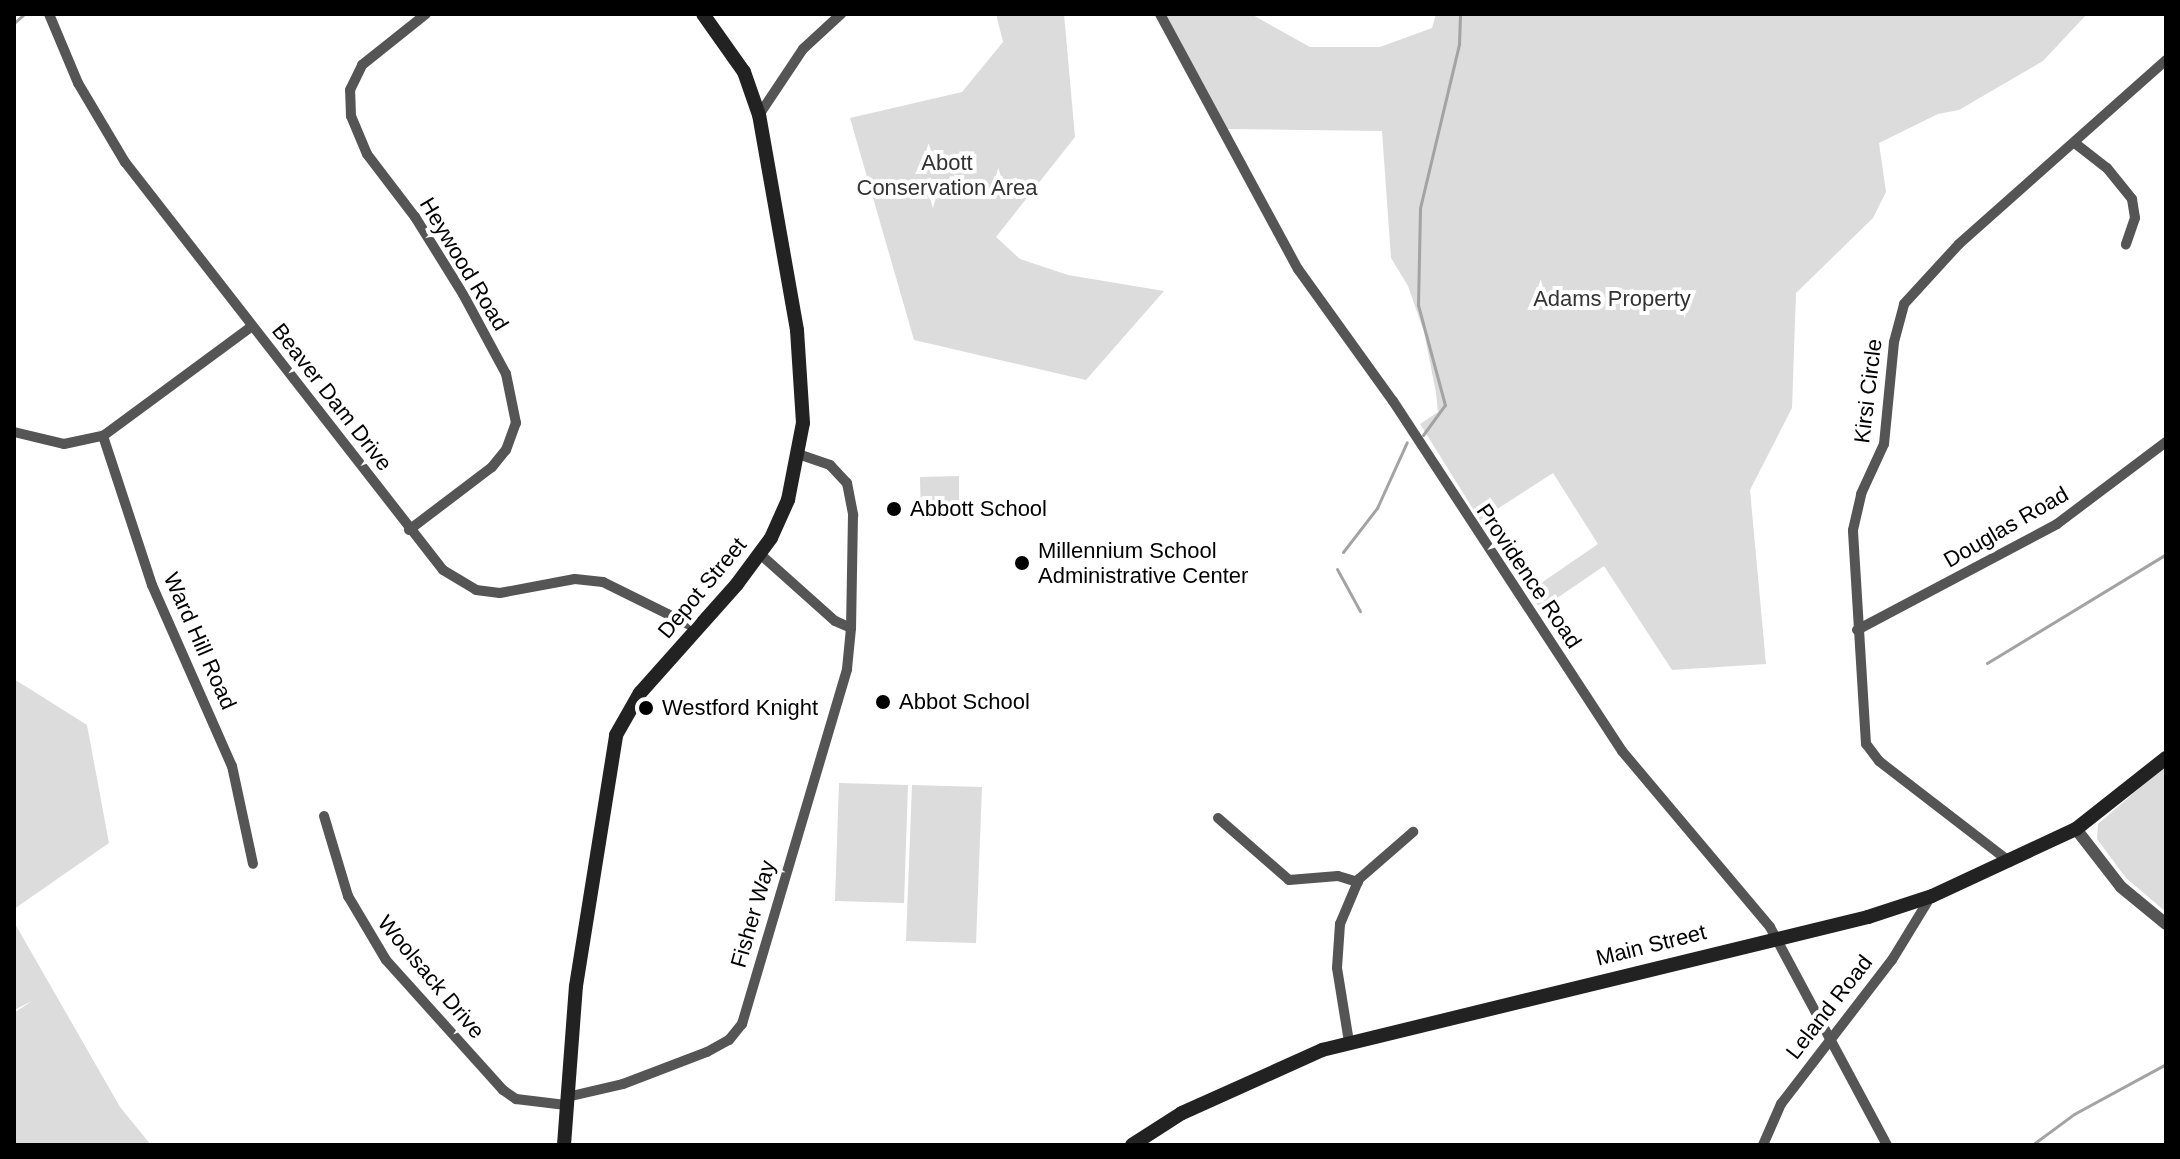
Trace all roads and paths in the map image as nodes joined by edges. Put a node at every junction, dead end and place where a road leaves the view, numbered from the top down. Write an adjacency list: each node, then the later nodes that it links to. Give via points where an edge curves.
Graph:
1 (49, 14): 10 (street, Beaver Dam Drive, via 105,132)
2 (426, 14): 15 (street, Heywood Road, via 362,65 350,90 351,116 367,154 426,233 476,317 511,387 516,423 506,450 492,467)
3 (703, 14): 7 (main road, Depot Street, via 744,72)
4 (841, 14): 7 (street, via 803,49)
5 (1160, 14): 30 (street, Providence Road, via 1298,269 1393,401 1622,751)
6 (2166, 60): 8 (street, Kirsi Circle)
7 (759, 115): 14 (main road, Depot Street, via 800,361)
8 (2076, 144): 9 (street, via 2107,168 2132,199 2135,218); 19 (street, Kirsi Circle, via 1959,244 1904,304 1894,342 1884,444 1860,497 1853,530)
9 (2126, 244)
10 (252, 326): 12 (street); 15 (street, Beaver Dam Drive)
11 (14, 432): 12 (street, via 64,444)
12 (103, 436): 26 (street, Ward Hill Road, via 152,585 232,766)
13 (2166, 442): 19 (street, Douglas Road, via 2057,524)
14 (798, 454): 16 (main road, Depot Street, via 788,500); 17 (street, Fisher Way, via 830,465 847,483 853,515)
15 (409, 530): 18 (street, Beaver Dam Drive, via 443,570 476,590 516,593 575,579 594,580)
16 (760, 554): 17 (street, via 835,621); 18 (main road, Depot Street)
17 (851, 628): 33 (street, Fisher Way, via 847,669 739,1029 721,1046)
18 (698, 629): 33 (main road, Depot Street, via 640,693 616,735 576,986)
19 (1857, 630): 25 (street, Kirsi Circle, via 1866,744 1891,771)
20 (2166, 758): 23 (main road, Main Street)
21 (324, 816): 33 (street, Woolsack Drive, via 348,896 386,960 509,1095)
22 (1218, 818): 27 (street, via 1289,880 1338,876)
23 (2076, 829): 25 (main road, Main Street); 29 (street, via 2121,887)
24 (1413, 832): 27 (street)
25 (2010, 862): 28 (main road, Main Street)
26 (253, 864)
27 (1358, 882): 32 (street, via 1340,924 1337,946)
28 (1932, 896): 30 (main road, Main Street); 31 (street, Leland Road, via 1892,960)
29 (2166, 924)
30 (1776, 938): 31 (street, Providence Road); 32 (main road, Main Street)
31 (1831, 1036): 36 (street, Leland Road, via 1781,1104); 37 (street, Providence Road)
32 (1349, 1042): 35 (main road, Main Street, via 1221,1094)
33 (567, 1101): 34 (main road, Depot Street)
34 (564, 1145)
35 (1132, 1145)
36 (1763, 1145)
37 (1887, 1145)

